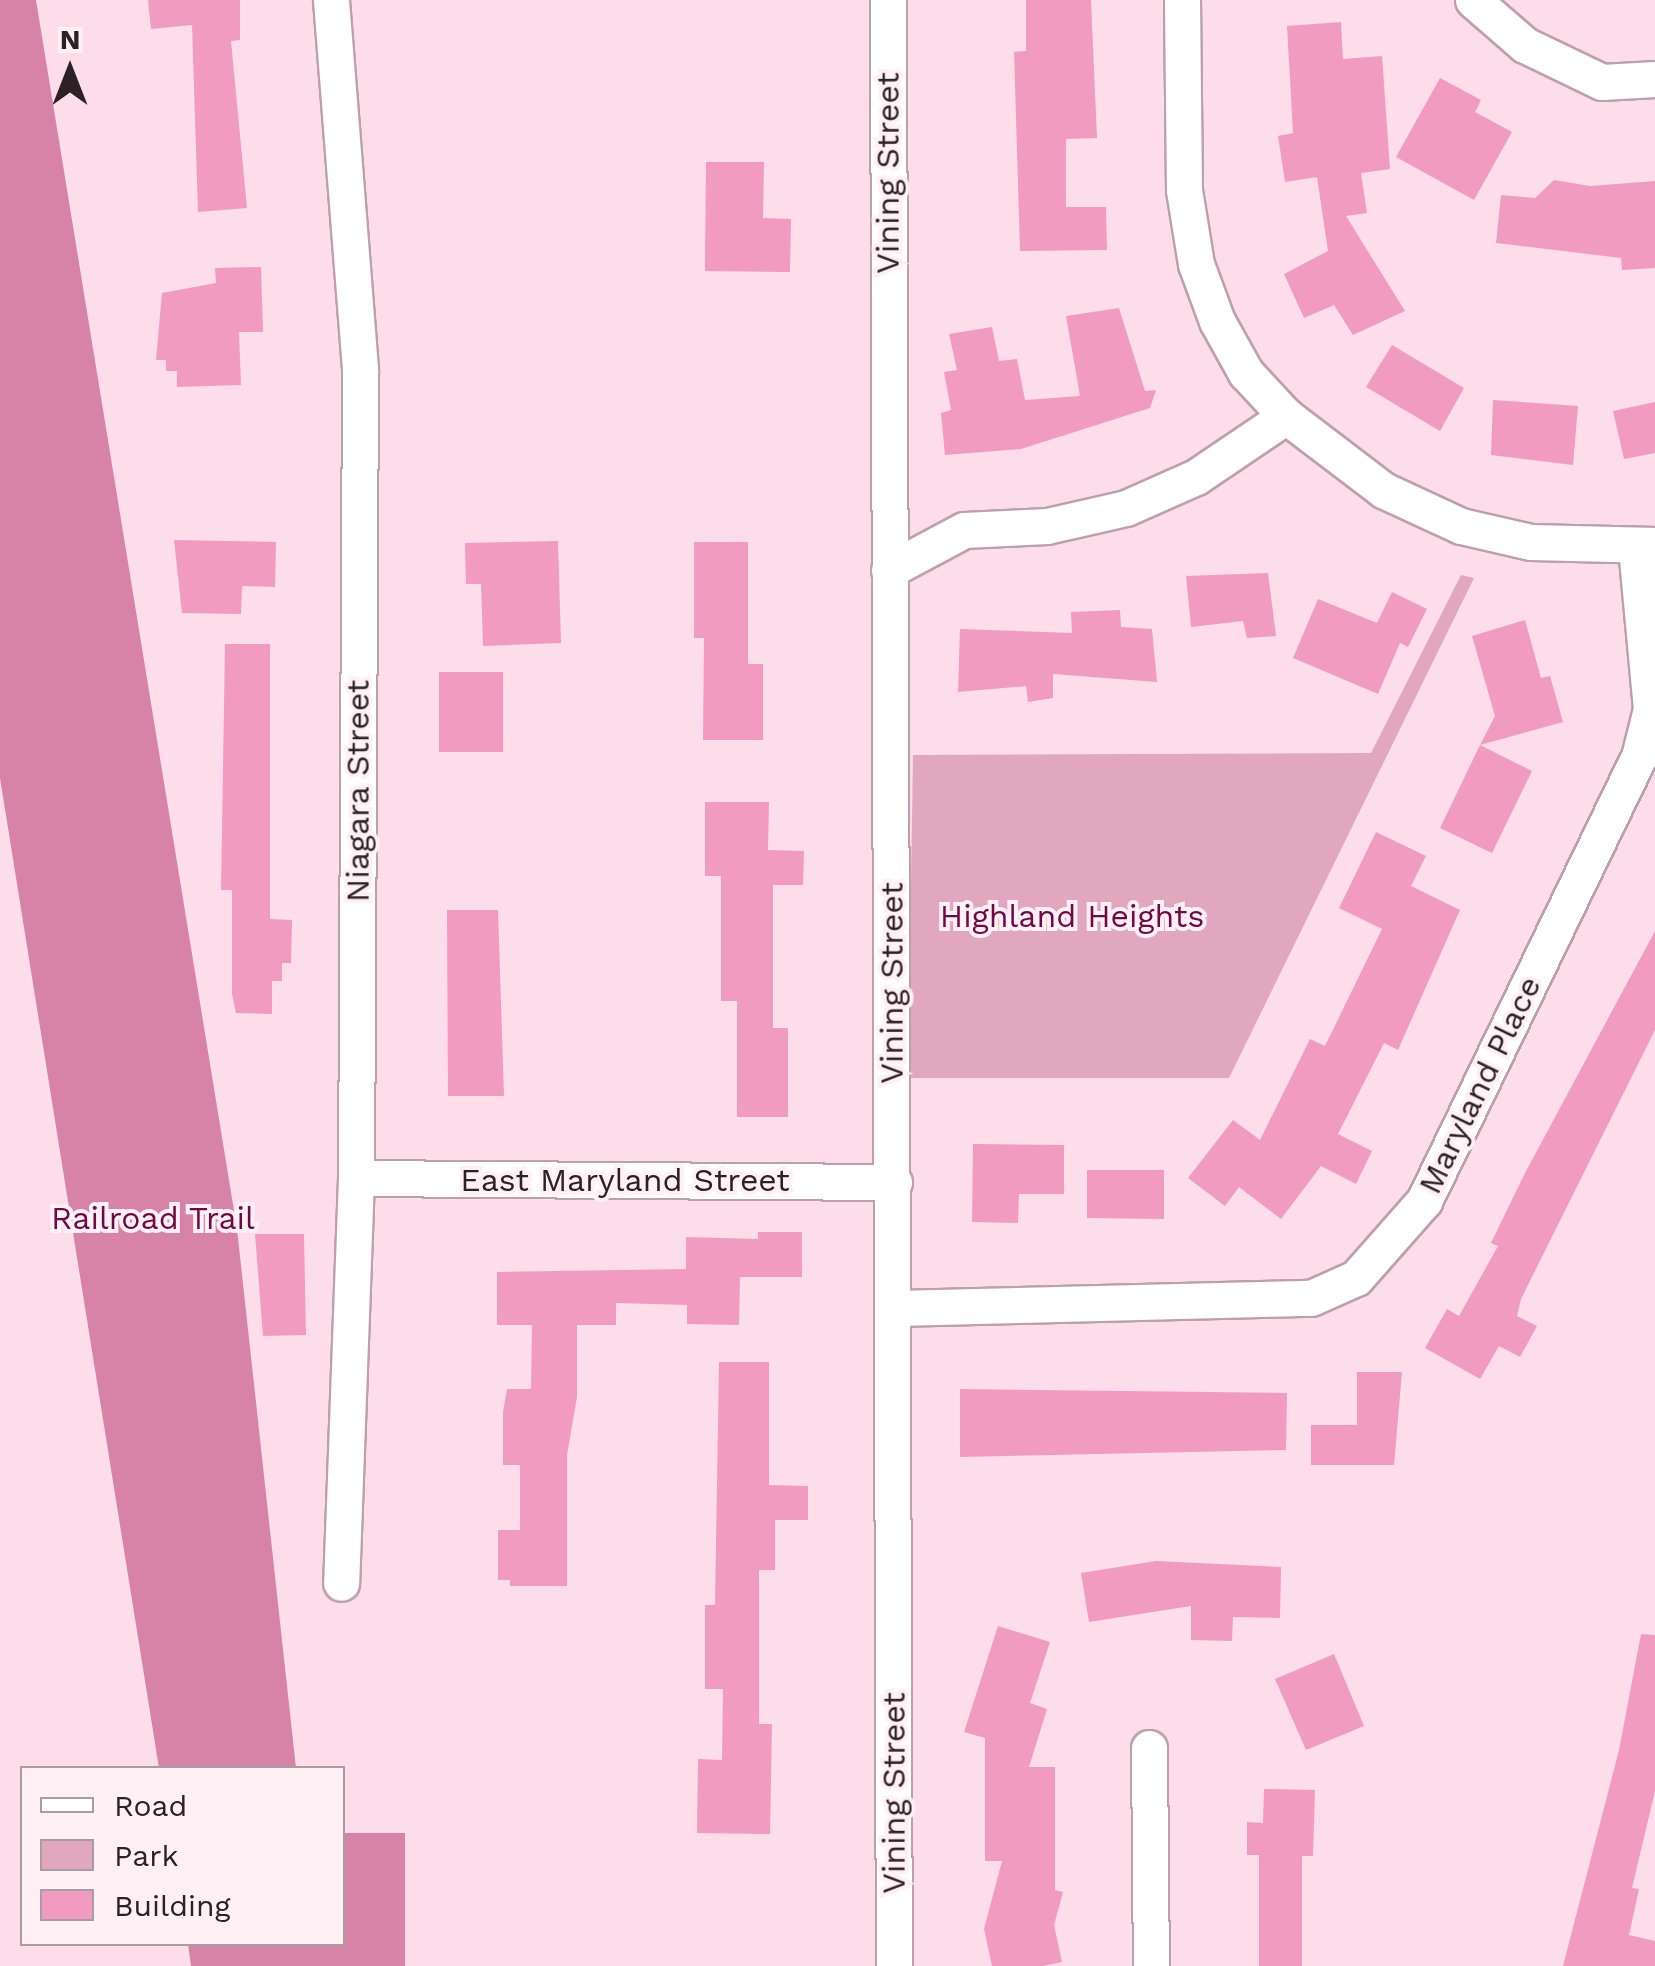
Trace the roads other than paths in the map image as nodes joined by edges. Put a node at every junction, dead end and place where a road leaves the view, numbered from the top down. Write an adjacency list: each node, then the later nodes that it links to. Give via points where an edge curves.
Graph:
1 (331, 0): 9 (street, Niagara Street, via 360,370)
2 (888, 0): 8 (street, Vining Street)
3 (1182, 0): 6 (street, via 1184,190 1196,264 1246,373)
4 (1473, 0): 5 (street, via 1525,45 1602,82)
5 (1655, 80)
6 (1286, 416): 7 (street, via 1383,490 1460,526 1531,542); 8 (street, via 1196,477 1126,508 1047,526 964,530)
7 (1645, 546): 11 (street, Maryland Place, via 1651,709 1639,757 1424,1201 1367,1266 1311,1298)
8 (889, 570): 10 (street, Vining Street)
9 (356, 1178): 10 (street, East Maryland Street); 12 (street, Niagara Street)
10 (894, 1182): 11 (street, Vining Street)
11 (896, 1308): 14 (street, Vining Street)
12 (341, 1583)
13 (1149, 1748): 15 (street)
14 (894, 1966)
15 (1150, 1966)

